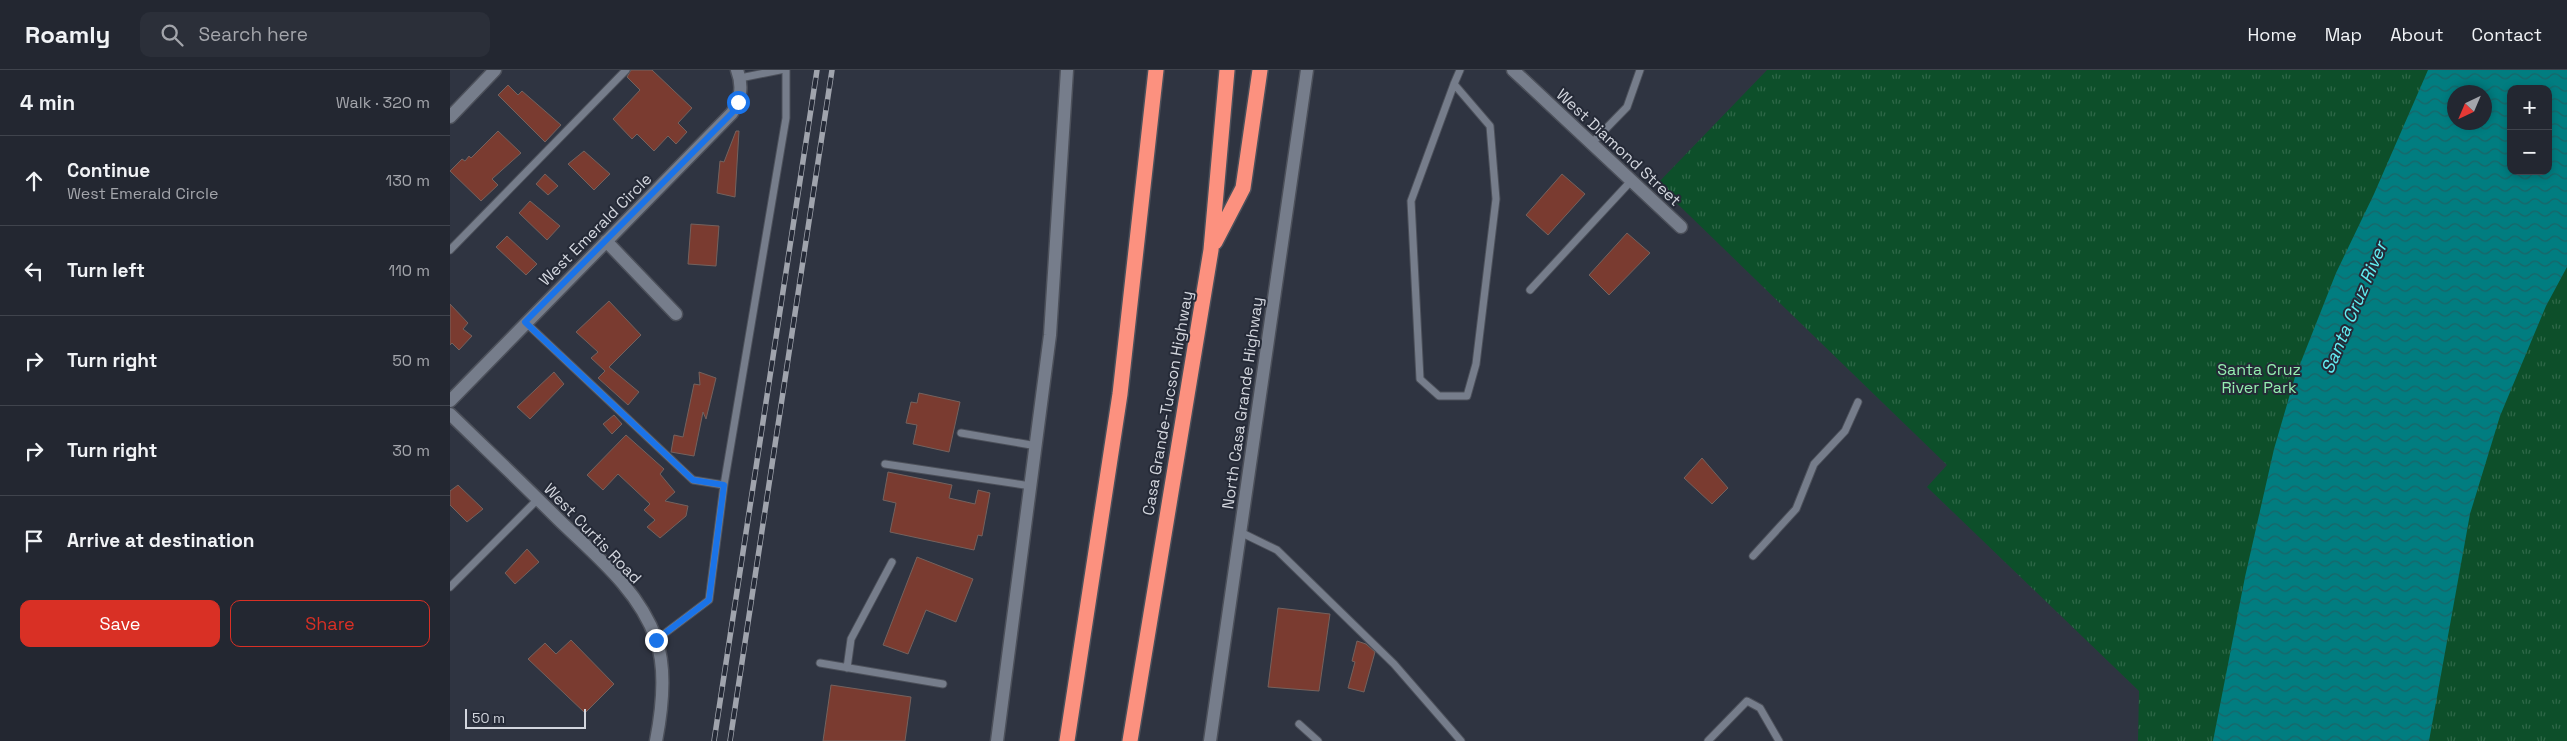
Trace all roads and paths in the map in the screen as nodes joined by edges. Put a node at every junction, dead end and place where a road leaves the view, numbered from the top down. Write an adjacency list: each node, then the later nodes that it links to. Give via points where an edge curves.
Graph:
1 (495, 70): 15 (main road)
2 (626, 70): 20 (lane)
3 (780, 70): 13 (lane)
4 (786, 70): 31 (lane, via 786,118)
5 (1067, 70): 29 (main road, via 1050,335)
6 (1156, 70): 45 (highway, via 1120,394)
7 (1227, 70): 21 (highway, Casa Grande-Tucson Highway)
8 (1260, 70): 21 (highway, via 1243,188)
9 (1306, 70): 34 (main road, North Casa Grande Highway)
10 (1460, 70): 14 (lane)
11 (1513, 70): 16 (main road, West Diamond Street)
12 (1640, 70): 16 (lane, via 1627,107)
13 (738, 74): 19 (main road, West Emerald Circle, via 740,96 732,113)
14 (1454, 84): 14 (lane, via 1411,201 1420,378 1439,396 1468,396 1476,364 1496,199 1490,126)
15 (450, 117)
16 (1591, 144): 17 (main road, West Diamond Street)
17 (1631, 181): 18 (main road, West Diamond Street); 22 (lane)
18 (1681, 227)
19 (606, 242): 23 (main road); 24 (main road, West Emerald Circle)
20 (450, 250)
21 (1211, 250): 46 (highway, Casa Grande-Tucson Highway)
22 (1530, 290)
23 (676, 314)
24 (525, 322): 25 (main road, West Emerald Circle); 31 (lane, via 693,480)
25 (450, 401)
26 (1858, 402): 35 (lane, via 1846,431 1814,464 1796,510)
27 (450, 414): 33 (main road, West Curtis Road)
28 (961, 433): 29 (lane)
29 (1037, 446): 32 (main road)
30 (885, 464): 32 (lane)
31 (724, 485): 38 (lane, via 709,600)
32 (1031, 486): 44 (main road)
33 (538, 499): 37 (lane); 38 (main road, West Curtis Road, via 613,573 640,606)
34 (1240, 532): 47 (main road, North Casa Grande Highway); 49 (lane, via 1277,550 1394,664)
35 (1753, 556)
36 (892, 562): 40 (lane, via 851,639)
37 (450, 587)
38 (656, 640): 43 (main road, West Curtis Road, via 662,684)
39 (820, 663): 40 (lane)
40 (847, 668): 41 (lane)
41 (943, 684)
42 (1299, 724): 48 (lane)
43 (657, 736)
44 (997, 741)
45 (1067, 741)
46 (1130, 741)
47 (1210, 741)
48 (1318, 741)
49 (1461, 741)
50 (1708, 741): 51 (lane, via 1747,701 1760,708)
51 (1778, 741)

